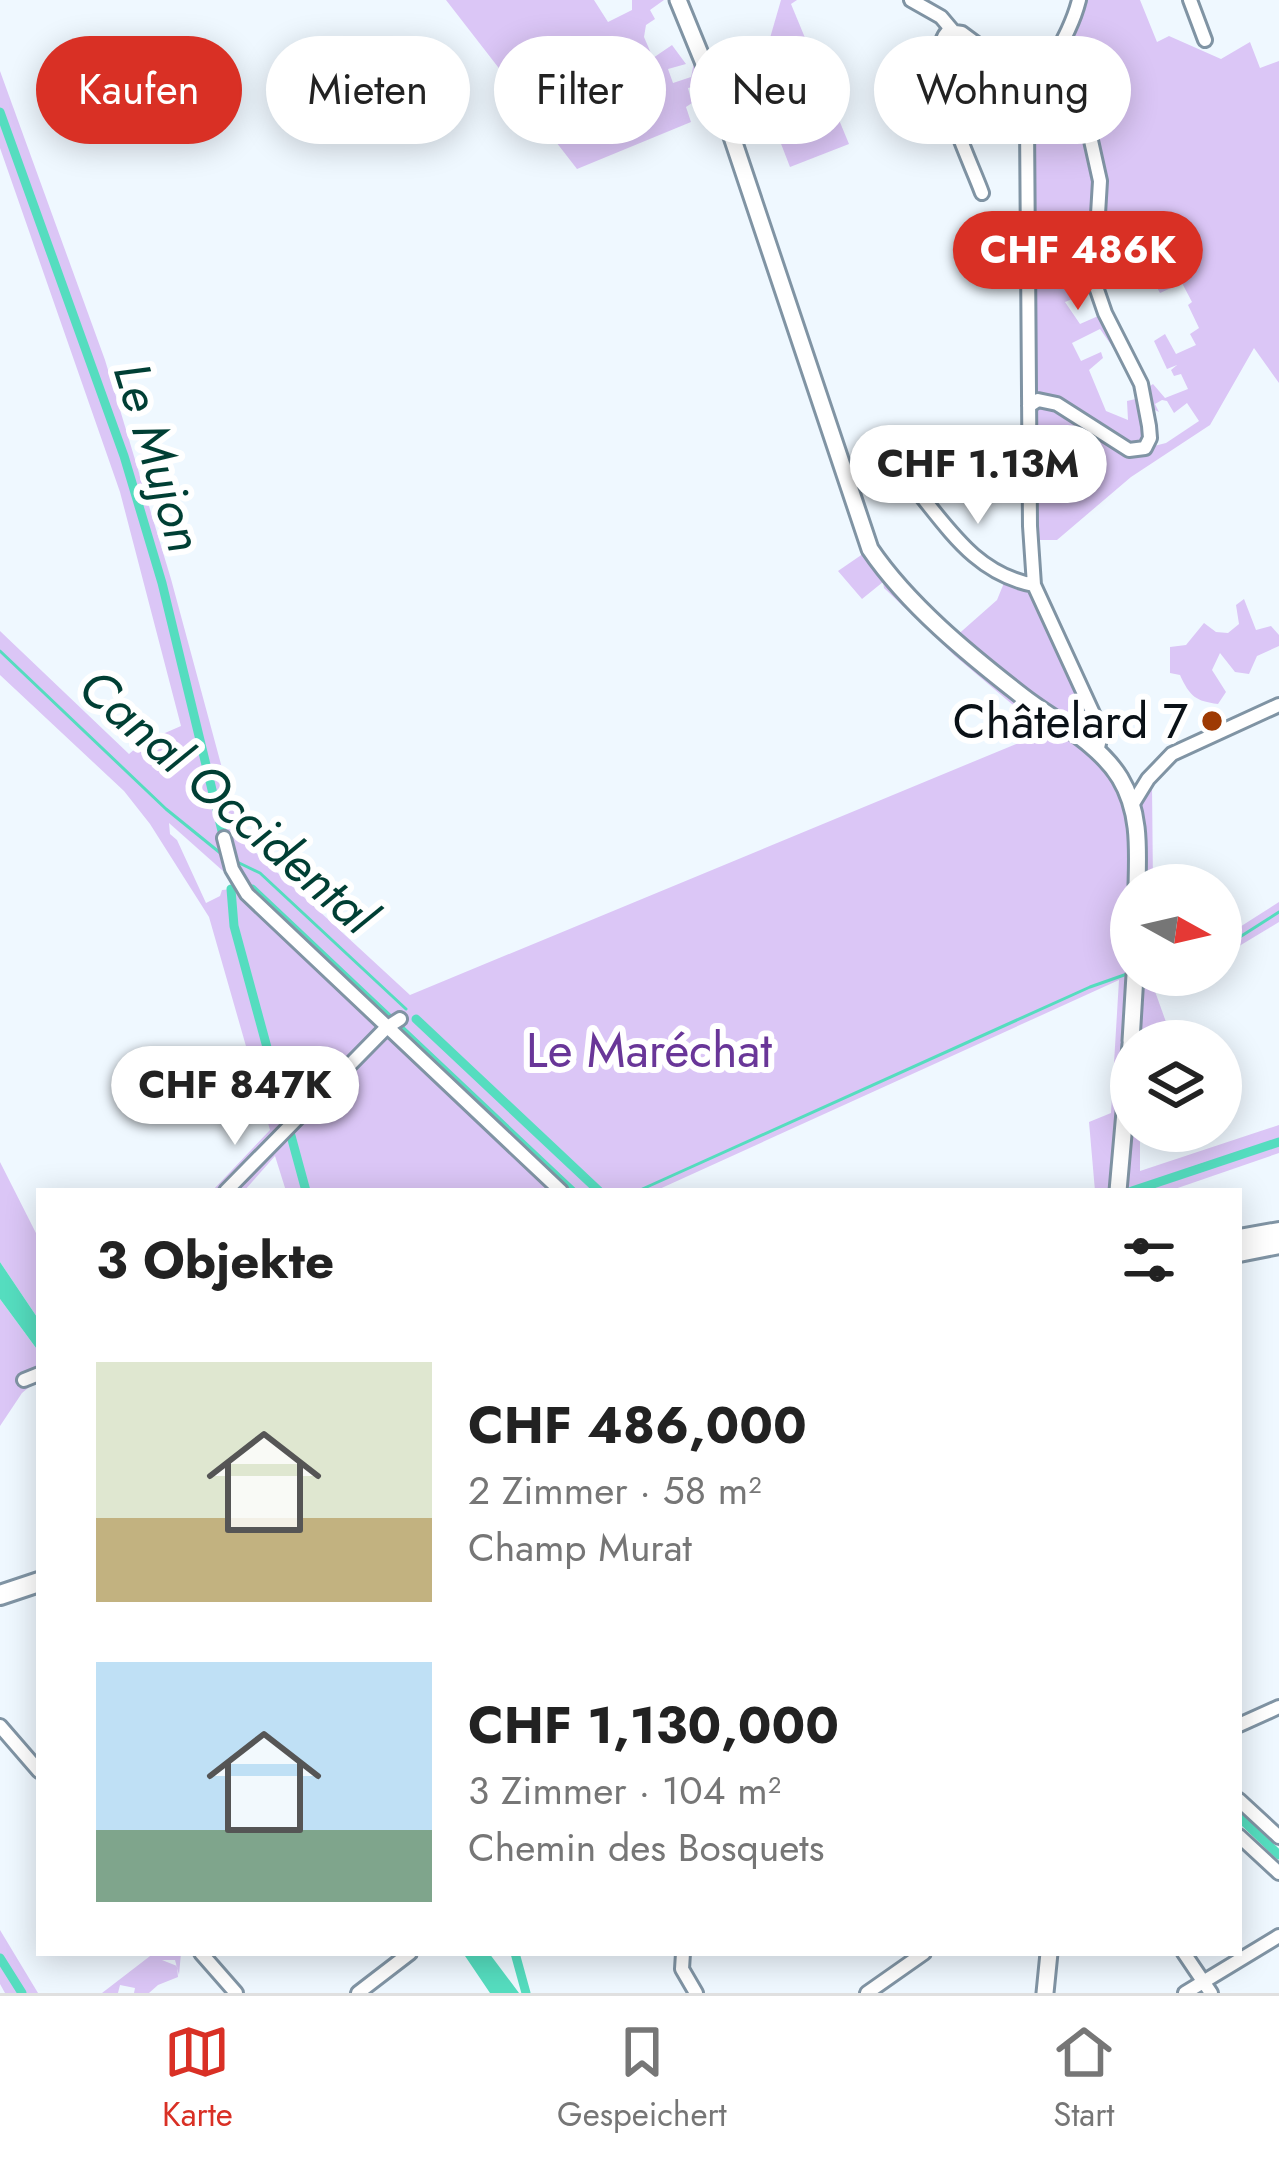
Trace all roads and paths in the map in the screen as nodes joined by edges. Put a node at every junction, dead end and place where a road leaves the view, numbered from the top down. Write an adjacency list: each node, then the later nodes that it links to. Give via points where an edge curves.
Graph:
1 (678, 0): 16 (main road, via 871,548 954,638)
2 (911, 0): 5 (street)
3 (1079, 0): 7 (street)
4 (1190, 0): 8 (street)
5 (952, 30): 6 (street); 11 (street, via 941,37 938,67)
6 (966, 36)
7 (1066, 36)
8 (1205, 40)
9 (1026, 144): 12 (street)
10 (1093, 144): 12 (street, via 1100,185 1094,281 1141,383 1150,438 1129,451 1057,404)
11 (982, 193)
12 (1029, 406): 14 (street)
13 (914, 487): 14 (street, via 982,566)
14 (1034, 585): 16 (street, via 1097,722)
15 (1279, 705): 17 (street, via 1172,754)
16 (1097, 752): 17 (main road)
17 (1132, 805): 19 (main road)
18 (224, 838): 21 (street, via 237,880)
19 (1137, 864)
20 (400, 1019): 21 (street)
21 (386, 1028): 23 (street); 24 (street)
22 (1121, 1152): 25 (main road)
23 (229, 1188)
24 (558, 1188)
25 (1118, 1188)
26 (1279, 1232): 27 (highway)
27 (1242, 1238)
28 (1279, 1244): 29 (highway)
29 (1242, 1251)
30 (36, 1583): 31 (highway)
31 (0, 1595)
32 (36, 1596): 33 (highway)
33 (0, 1608)
34 (1279, 1706): 35 (street)
35 (1242, 1724)
36 (0, 1726): 37 (street)
37 (36, 1768)
38 (1242, 1803): 39 (street)
39 (1279, 1837)
40 (1242, 1839): 41 (street)
41 (1279, 1874)
42 (1279, 1936): 49 (street)
43 (204, 1956): 50 (street)
44 (406, 1956): 51 (street)
45 (683, 1956): 52 (street)
46 (920, 1956): 53 (street)
47 (1049, 1956): 54 (main road)
48 (1186, 1956): 49 (street)
49 (1207, 1988): 55 (street)
50 (236, 1993)
51 (358, 1993)
52 (696, 1993)
53 (867, 1993)
54 (1046, 1993)
55 (1185, 1993)

